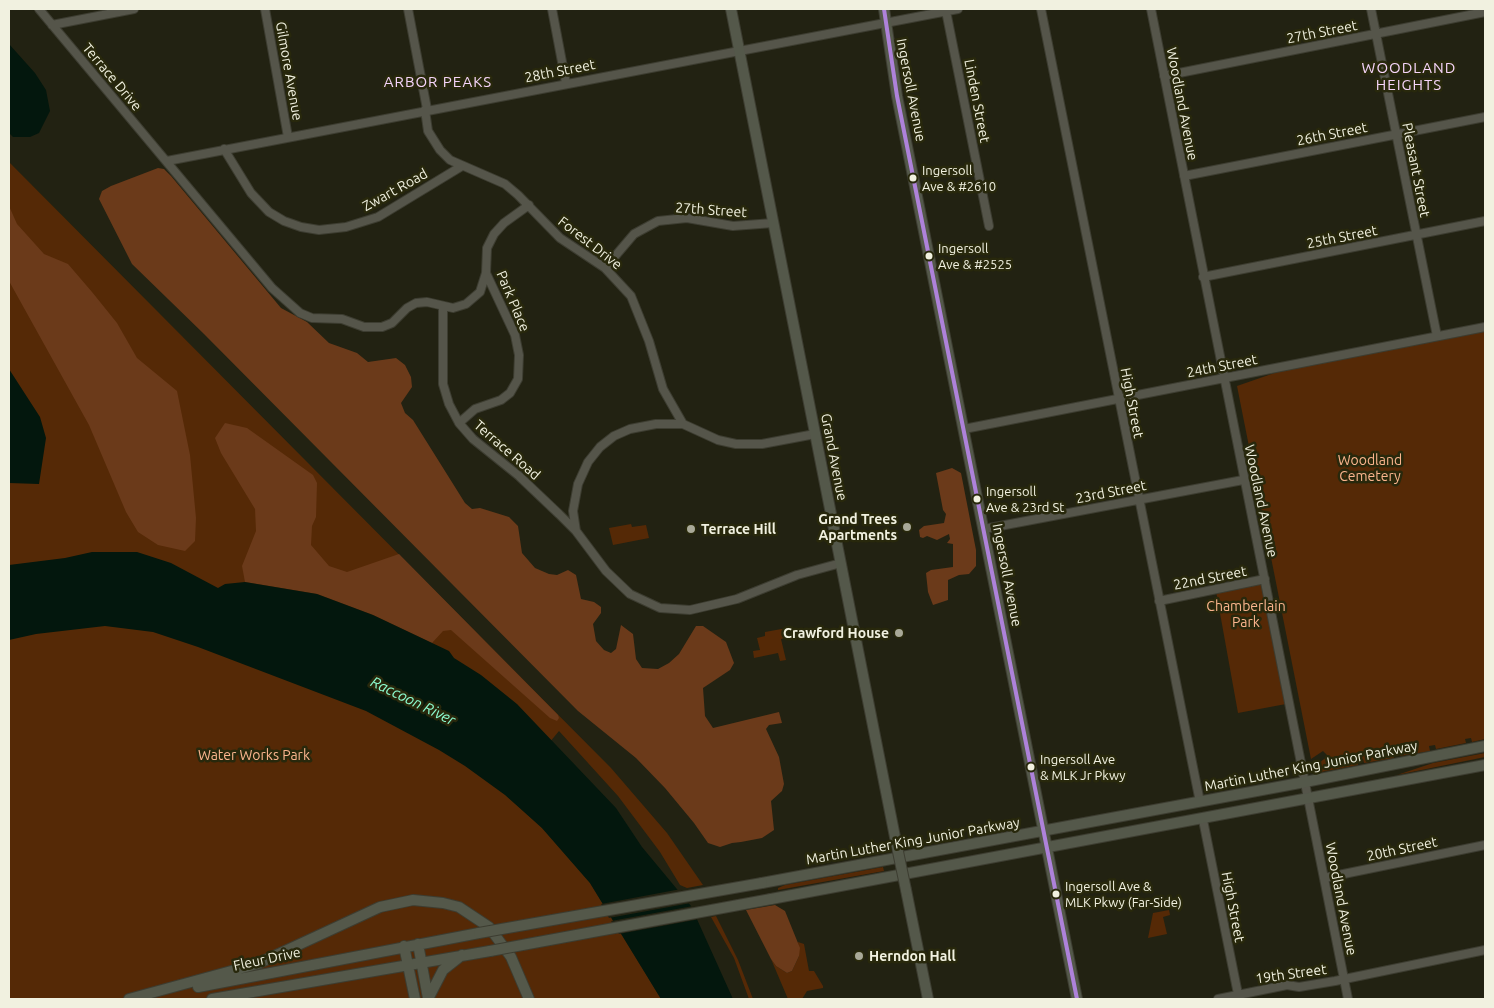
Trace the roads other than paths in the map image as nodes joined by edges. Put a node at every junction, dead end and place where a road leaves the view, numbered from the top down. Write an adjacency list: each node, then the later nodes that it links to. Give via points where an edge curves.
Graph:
1 (39, 9): 15 (street, Terrace Drive)
2 (134, 9): 15 (street)
3 (265, 9): 23 (street, Gilmore Avenue)
4 (408, 9): 20 (street, Forest Drive)
5 (552, 9): 19 (street)
6 (731, 9): 17 (main road, Grand Avenue)
7 (884, 9): 14 (main road, Ingersoll Avenue)
8 (958, 9): 12 (street, 28th Street)
9 (1041, 9): 40 (street, High Street)
10 (1150, 9): 18 (street, Woodland Avenue)
11 (1371, 9): 16 (street, Pleasant Street)
12 (946, 11): 14 (street, 28th Street); 31 (street, Linden Street)
13 (1485, 12): 16 (street, 27th Street)
14 (885, 23): 17 (street, 28th Street); 43 (main road, Ingersoll Avenue)
15 (52, 25): 25 (street, Terrace Drive)
16 (1376, 34): 18 (street, 27th Street); 22 (street, Pleasant Street)
17 (739, 50): 19 (street, 28th Street); 30 (main road, Grand Avenue)
18 (1164, 76): 27 (street, Woodland Avenue)
19 (566, 83): 20 (street, 28th Street)
20 (426, 110): 23 (street, 28th Street); 26 (street, Forest Drive, via 428,131 435,144 450,160)
21 (1485, 117): 22 (street, 26th Street)
22 (1396, 134): 27 (street, 26th Street); 32 (street, Pleasant Street)
23 (288, 137): 24 (street, 28th Street)
24 (224, 149): 25 (street, 28th Street); 26 (street, Zwart Road, via 251,193 263,206 284,221 318,230 346,227 378,217)
25 (167, 160): 36 (street, via 272,288 300,313 312,318 342,319 375,328 392,323 416,303 427,302)
26 (462, 166): 28 (street, Forest Drive, via 505,184)
27 (1184, 176): 35 (street, Woodland Avenue)
28 (529, 205): 33 (street, Forest Drive, via 560,238); 34 (street, Park Place, via 494,234 487,248)
29 (1485, 220): 32 (street, 25th Street)
30 (773, 223): 33 (street, 27th Street, via 733,226 687,218 658,221 634,234); 44 (main road, Grand Avenue)
31 (989, 226)
32 (1416, 234): 35 (street, 25th Street); 38 (street, Pleasant Street)
33 (606, 268): 42 (street, Forest Drive, via 631,296 649,340 663,389)
34 (486, 273): 36 (street, via 484,285 472,300 460,307); 41 (street, Park Place, via 515,335 519,355 518,379 510,393 501,400 475,409)
35 (1204, 277): 39 (street, Woodland Avenue)
36 (443, 308): 41 (street, Terrace Road, via 443,384)
37 (1485, 327): 38 (street, 24th Street)
38 (1437, 336): 39 (street, 24th Street)
39 (1223, 378): 40 (street, 24th Street); 45 (street, Woodland Avenue)
40 (1119, 399): 43 (street, 24th Street); 46 (street, High Street)
41 (459, 424): 48 (street, Terrace Road)
42 (683, 424): 44 (street, via 718,440 736,444 762,444); 48 (street, via 656,424 630,429 600,447 588,462 578,484 573,511)
43 (964, 429): 47 (main road, Ingersoll Avenue)
44 (815, 434): 49 (main road, Grand Avenue)
45 (1243, 480): 46 (street, 23rd Street); 50 (street, Woodland Avenue)
46 (1139, 500): 47 (street, 23rd Street); 51 (street, High Street)
47 (984, 529): 58 (main road, Ingersoll Avenue)
48 (576, 531): 49 (street, Terrace Road, via 621,587 645,602 670,610 719,604 812,570)
49 (841, 563): 76 (main road, Grand Avenue, bridge)
50 (1265, 579): 51 (street, 22nd Street); 54 (street, Woodland Avenue)
51 (1159, 600): 56 (street, High Street)
52 (1485, 746): 54 (main road, Martin Luther King Junior Parkway)
53 (1485, 765): 55 (main road)
54 (1305, 782): 55 (street, Woodland Avenue); 56 (main road, Martin Luther King Junior Parkway)
55 (1309, 800): 57 (main road); 61 (street, Woodland Avenue)
56 (1200, 802): 58 (main road, Martin Luther King Junior Parkway)
57 (1203, 820): 60 (main road); 69 (street, High Street)
58 (1044, 832): 60 (main road, Ingersoll Avenue); 62 (main road, Martin Luther King Junior Parkway, bridge)
59 (1485, 845): 61 (street, 20th Street)
60 (1048, 848): 65 (main road, bridge); 77 (main road, Ingersoll Avenue)
61 (1324, 878): 68 (street, Woodland Avenue)
62 (418, 944): 63 (main road, Martin Luther King Junior Parkway); 66 (main road)
63 (404, 946): 67 (main road); 71 (main road, Fleur Drive)
64 (1485, 950): 68 (street, 19th Street)
65 (463, 954): 66 (main road); 74 (main road, via 443,970)
66 (422, 961): 67 (main road); 74 (main road)
67 (408, 964): 72 (main road, Fleur Drive); 73 (main road)
68 (1344, 979): 69 (street, 19th Street, via 1299,987 1287,985); 79 (street, Woodland Avenue)
69 (1238, 997): 78 (street, 19th Street)
70 (129, 999): 75 (main road, via 257,964 380,907 413,900 459,907 489,927 511,957)
71 (136, 999)
72 (212, 999)
73 (415, 999)
74 (429, 999)
75 (529, 999)
76 (928, 999)
77 (1077, 999)
78 (1218, 999)
79 (1348, 999)

